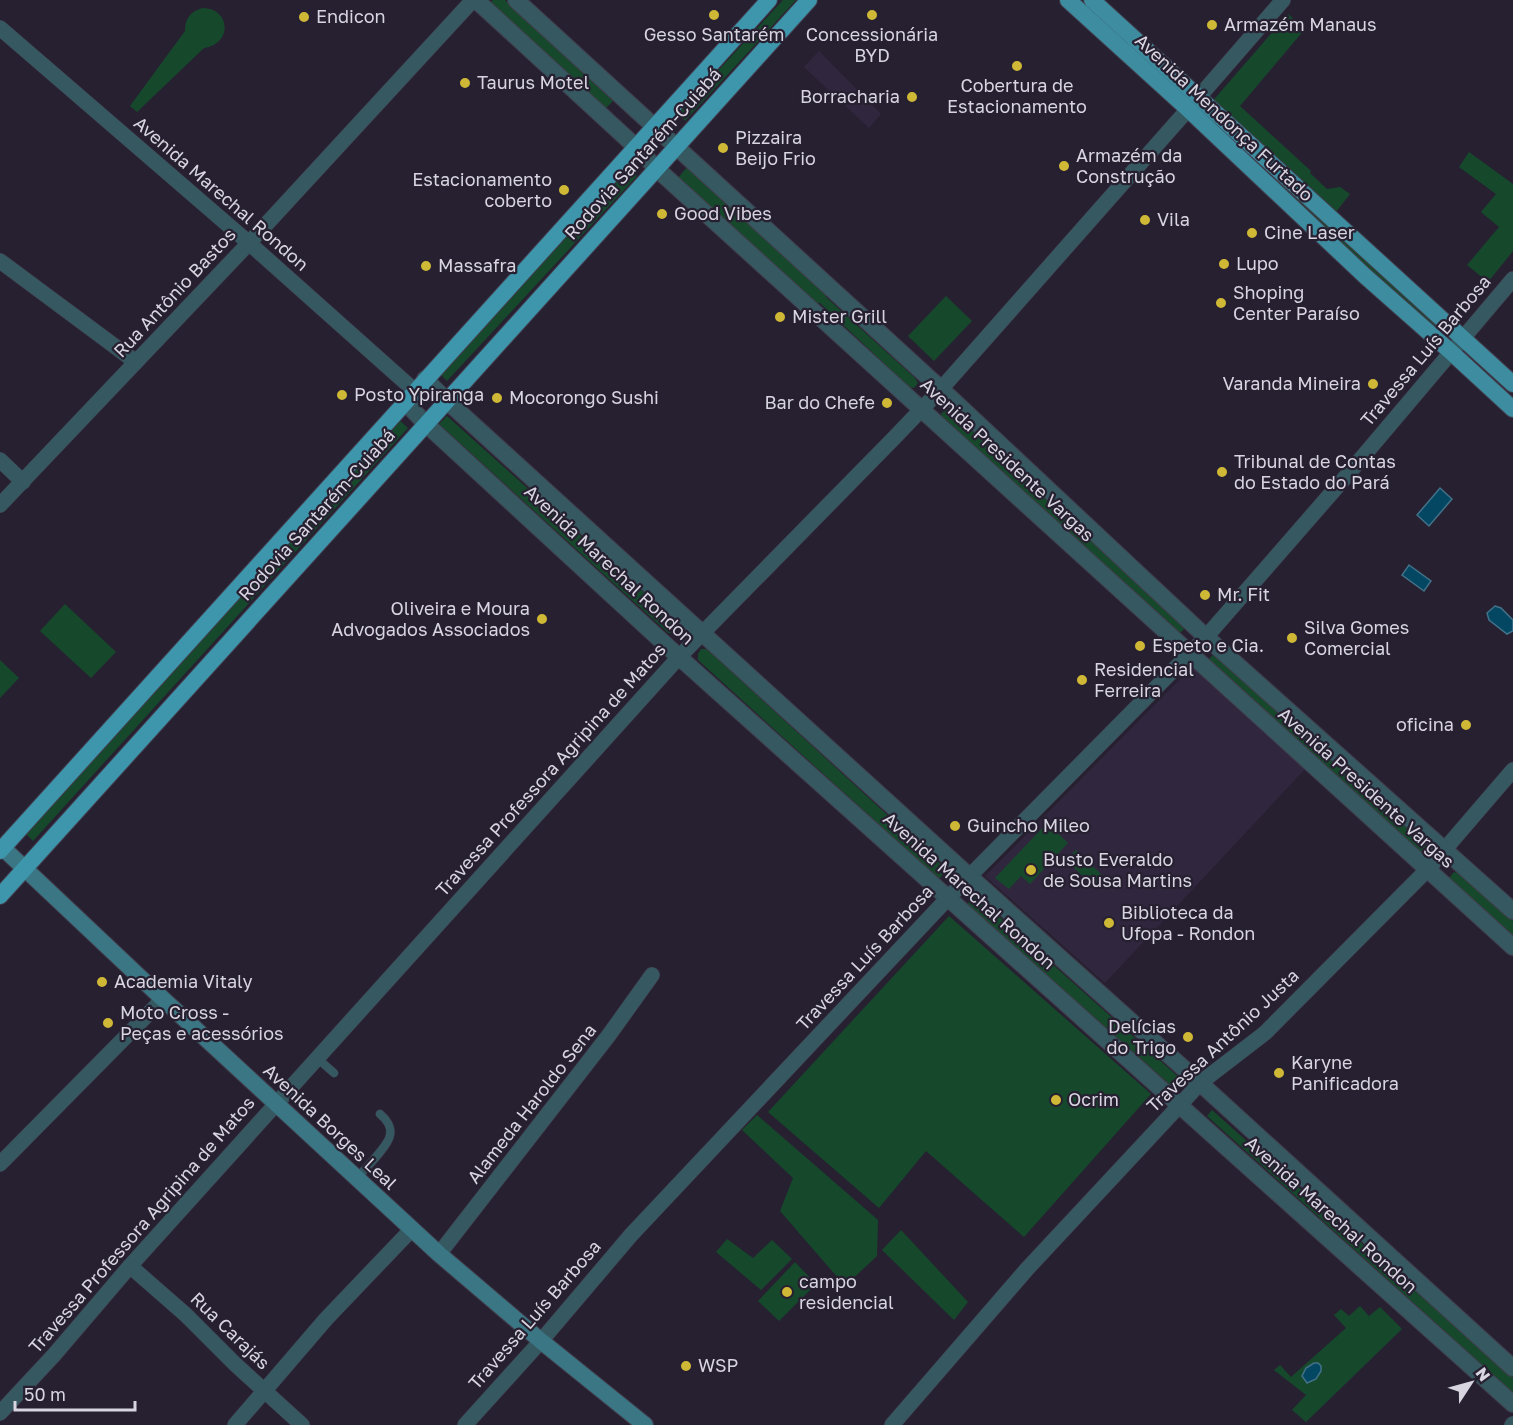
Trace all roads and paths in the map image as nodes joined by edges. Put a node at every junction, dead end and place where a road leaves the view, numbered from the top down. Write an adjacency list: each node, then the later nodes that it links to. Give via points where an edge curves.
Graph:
1 (474, 0): 11 (street, Avenida Presidente Vargas); 14 (street, Rua Antônio Bastos)
2 (516, 0): 10 (street, Avenida Presidente Vargas)
3 (769, 0): 10 (highway, Rodovia Santarém-Cuiabá)
4 (809, 0): 12 (highway, Rodovia Santarém-Cuiabá)
5 (1068, 0): 9 (main road, Avenida Mendonça Furtado)
6 (1092, 0): 9 (main road, Avenida Mendonça Furtado)
7 (1283, 0): 9 (street, Travessa Professora Agripina de Matos)
8 (0, 28): 14 (street, Avenida Marechal Rondon)
9 (1193, 104): 17 (main road, Avenida Mendonça Furtado); 18 (main road, Avenida Mendonça Furtado, via 1365,276); 21 (street, Travessa Professora Agripina de Matos)
10 (654, 127): 11 (highway, Rodovia Santarém-Cuiabá); 12 (street, Avenida Presidente Vargas)
11 (636, 147): 13 (street, Avenida Presidente Vargas); 22 (highway, Rodovia Santarém-Cuiabá)
12 (677, 147): 13 (highway, Rodovia Santarém-Cuiabá); 21 (street, Avenida Presidente Vargas)
13 (657, 169): 23 (highway, Rodovia Santarém-Cuiabá); 24 (street, Avenida Presidente Vargas)
14 (249, 243): 19 (street, Rua Antônio Bastos); 22 (street, Avenida Marechal Rondon)
15 (0, 261): 19 (street)
16 (1513, 279): 17 (street, Travessa Luís Barbosa)
17 (1462, 338): 18 (street, Travessa Luís Barbosa); 20 (main road, Avenida Mendonça Furtado)
18 (1451, 352): 25 (main road, Avenida Mendonça Furtado); 31 (street, Travessa Luís Barbosa)
19 (136, 362): 28 (street, Rua Antônio Bastos)
20 (1513, 384)
21 (941, 388): 24 (street, Travessa Professora Agripina de Matos); 31 (street, Avenida Presidente Vargas)
22 (415, 390): 23 (street, Avenida Marechal Rondon); 26 (street, Avenida Marechal Rondon); 35 (highway, Rodovia Santarém-Cuiabá)
23 (446, 400): 26 (highway, Rodovia Santarém-Cuiabá); 30 (street, Avenida Marechal Rondon)
24 (922, 409): 30 (street, Travessa Professora Agripina de Matos); 32 (street, Avenida Presidente Vargas)
25 (1513, 409)
26 (426, 424): 33 (street, Avenida Marechal Rondon); 37 (highway, Rodovia Santarém-Cuiabá)
27 (0, 460): 28 (street)
28 (23, 482): 29 (street, Rua Antônio Bastos)
29 (0, 505)
30 (702, 633): 33 (street, Travessa Professora Agripina de Matos); 39 (street, Avenida Marechal Rondon)
31 (1206, 637): 32 (street, Travessa Luís Barbosa); 36 (street, Avenida Presidente Vargas)
32 (1189, 655): 38 (street, Avenida Presidente Vargas); 39 (street, Travessa Luís Barbosa)
33 (679, 657): 41 (street, Avenida Marechal Rondon); 46 (street, Travessa Professora Agripina de Matos)
34 (1513, 770): 36 (street, Travessa Antônio Justa)
35 (1, 848): 37 (main road, Avenida Borges Leal)
36 (1445, 850): 38 (street, Travessa Antônio Justa); 42 (street, Avenida Presidente Vargas)
37 (25, 868): 40 (highway, Rodovia Santarém-Cuiabá); 45 (main road, Avenida Borges Leal)
38 (1427, 870): 43 (street, Avenida Presidente Vargas); 48 (street, Travessa Antônio Justa, via 1265,1033)
39 (969, 876): 41 (street, Travessa Luís Barbosa); 48 (street, Avenida Marechal Rondon)
40 (0, 896)
41 (948, 898): 50 (street, Avenida Marechal Rondon); 57 (street, Travessa Luís Barbosa, via 631,1235)
42 (1513, 911)
43 (1513, 948)
44 (652, 975): 55 (street, Alameda Haroldo Sena)
45 (163, 999): 49 (main road, Avenida Borges Leal); 52 (street)
46 (317, 1058): 47 (lane); 49 (street, Travessa Professora Agripina de Matos)
47 (334, 1073)
48 (1200, 1083): 50 (street, Travessa Antônio Justa); 58 (street, Avenida Marechal Rondon)
49 (276, 1104): 53 (main road, Avenida Borges Leal); 56 (street, Travessa Professora Agripina de Matos)
50 (1179, 1106): 60 (street, Avenida Marechal Rondon); 66 (street, Travessa Antônio Justa, via 1027,1269)
51 (380, 1114): 53 (lane, via 390,1129 390,1138)
52 (0, 1164)
53 (357, 1178): 54 (main road, Avenida Borges Leal)
54 (412, 1229): 55 (main road, Avenida Borges Leal); 59 (street)
55 (440, 1254): 57 (main road, Avenida Borges Leal)
56 (130, 1266): 59 (street, Rua Carajás); 61 (street, Travessa Professora Agripina de Matos)
57 (541, 1341): 64 (street, Travessa Luís Barbosa); 65 (main road, Avenida Borges Leal)
58 (1513, 1368)
59 (264, 1391): 62 (street); 63 (street, Rua Carajás)
60 (1513, 1404)
61 (0, 1413)
62 (235, 1425)
63 (302, 1425)
64 (465, 1425)
65 (645, 1425)
66 (892, 1425)

